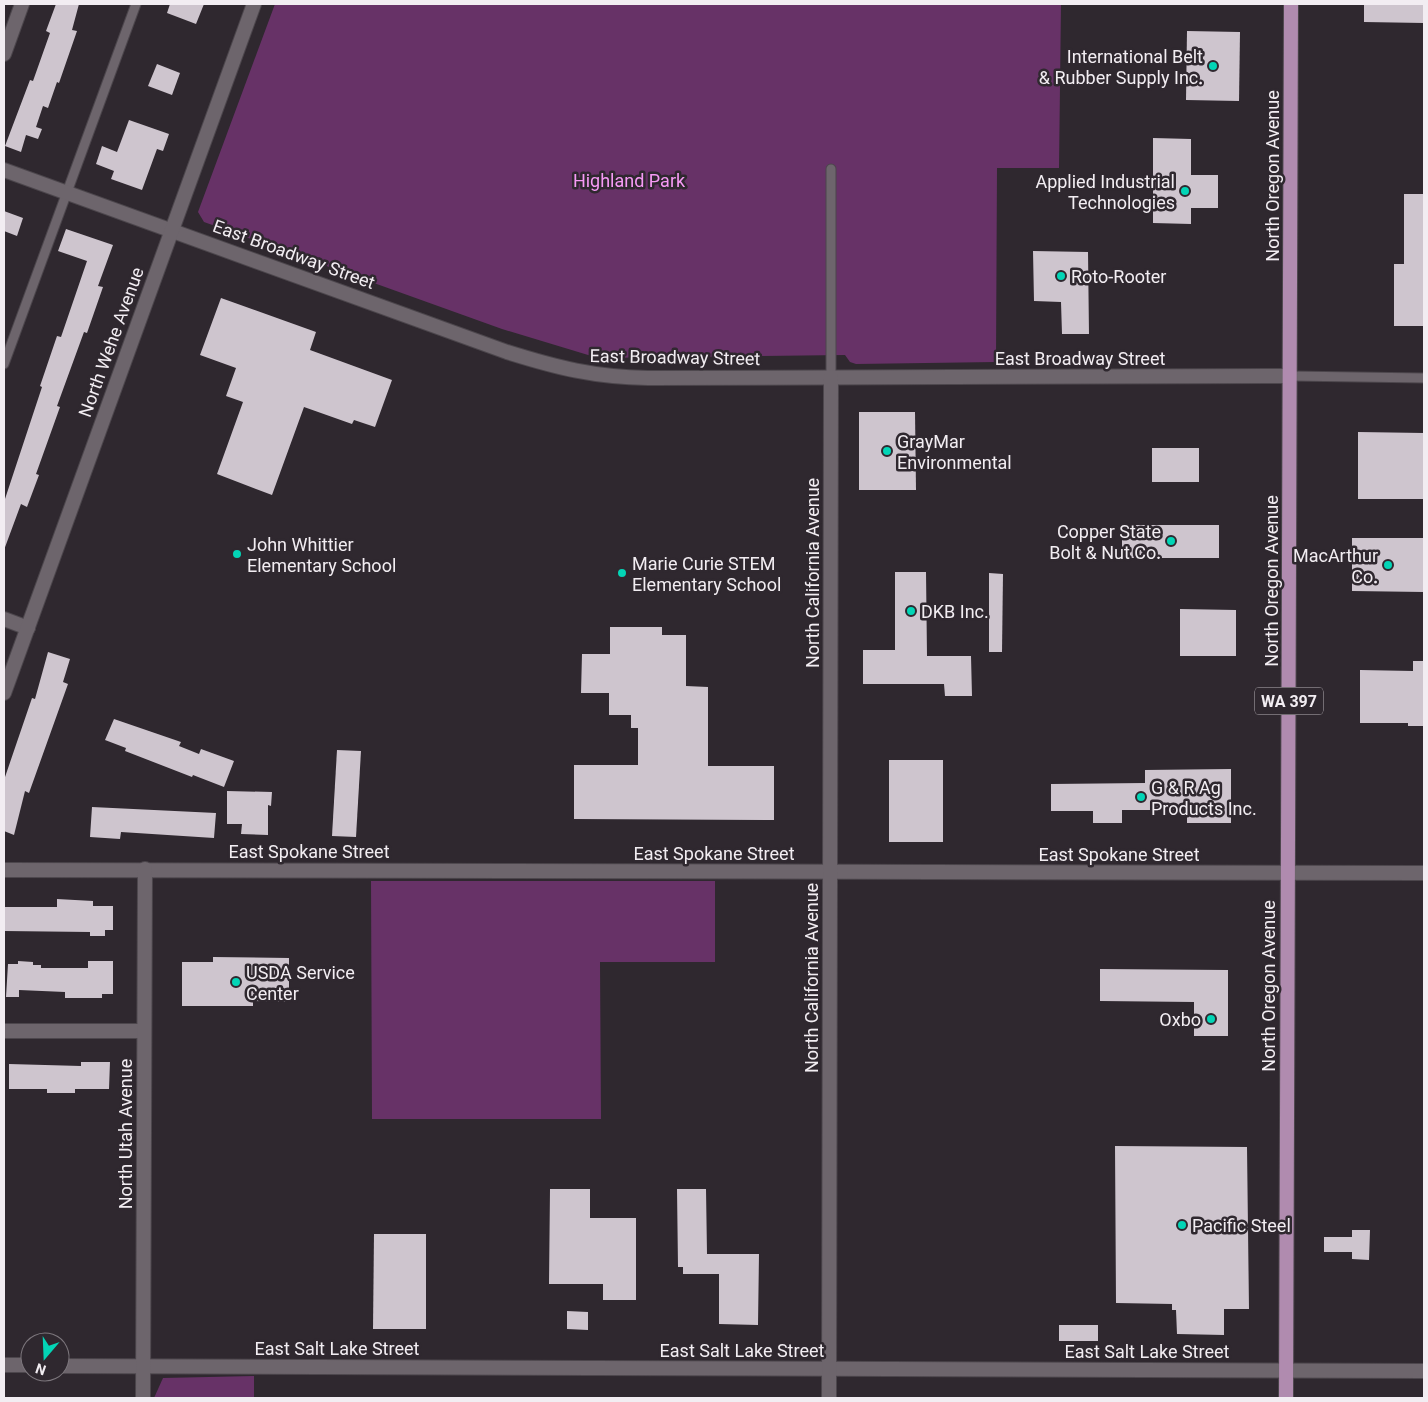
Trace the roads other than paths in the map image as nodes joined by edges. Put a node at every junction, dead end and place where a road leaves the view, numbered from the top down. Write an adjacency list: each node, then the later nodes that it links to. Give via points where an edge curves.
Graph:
1 (22, 4): 5 (street)
2 (136, 4): 8 (lane)
3 (254, 4): 9 (street, North Wehe Avenue)
4 (1291, 4): 11 (main road, North Oregon Avenue / WA 397)
5 (4, 54)
6 (831, 169): 12 (lane)
7 (4, 170): 8 (street, East Broadway Street)
8 (67, 192): 9 (street, East Broadway Street); 10 (lane)
9 (172, 230): 12 (street, East Broadway Street, via 558,368 614,377); 15 (street, North Wehe Avenue)
10 (4, 364)
11 (1291, 376): 12 (street, East Broadway Street); 13 (lane); 20 (main road, North Oregon Avenue / WA 397)
12 (831, 377): 19 (street, North California Avenue)
13 (1424, 378)
14 (4, 619): 15 (street)
15 (28, 628): 16 (street, North Wehe Avenue)
16 (4, 693)
17 (145, 869): 18 (street, East Spokane Street); 19 (street, East Spokane Street); 23 (street, North Utah Avenue)
18 (4, 870)
19 (830, 872): 20 (street, East Spokane Street); 28 (street, North California Avenue)
20 (1287, 873): 21 (street, East Spokane Street); 29 (main road, North Oregon Avenue / WA 397)
21 (1424, 874)
22 (4, 1031): 23 (street)
23 (144, 1031): 27 (street, North Utah Avenue)
24 (4, 1365): 25 (street)
25 (20, 1366)
26 (70, 1366): 27 (street, East Salt Lake Street)
27 (143, 1366): 28 (street, East Salt Lake Street); 31 (street, North Utah Avenue)
28 (829, 1369): 29 (street, East Salt Lake Street); 32 (street, North California Avenue)
29 (1286, 1371): 30 (street, East Salt Lake Street); 33 (main road, North Oregon Avenue / WA 397)
30 (1424, 1371)
31 (143, 1398)
32 (829, 1398)
33 (1286, 1398)

